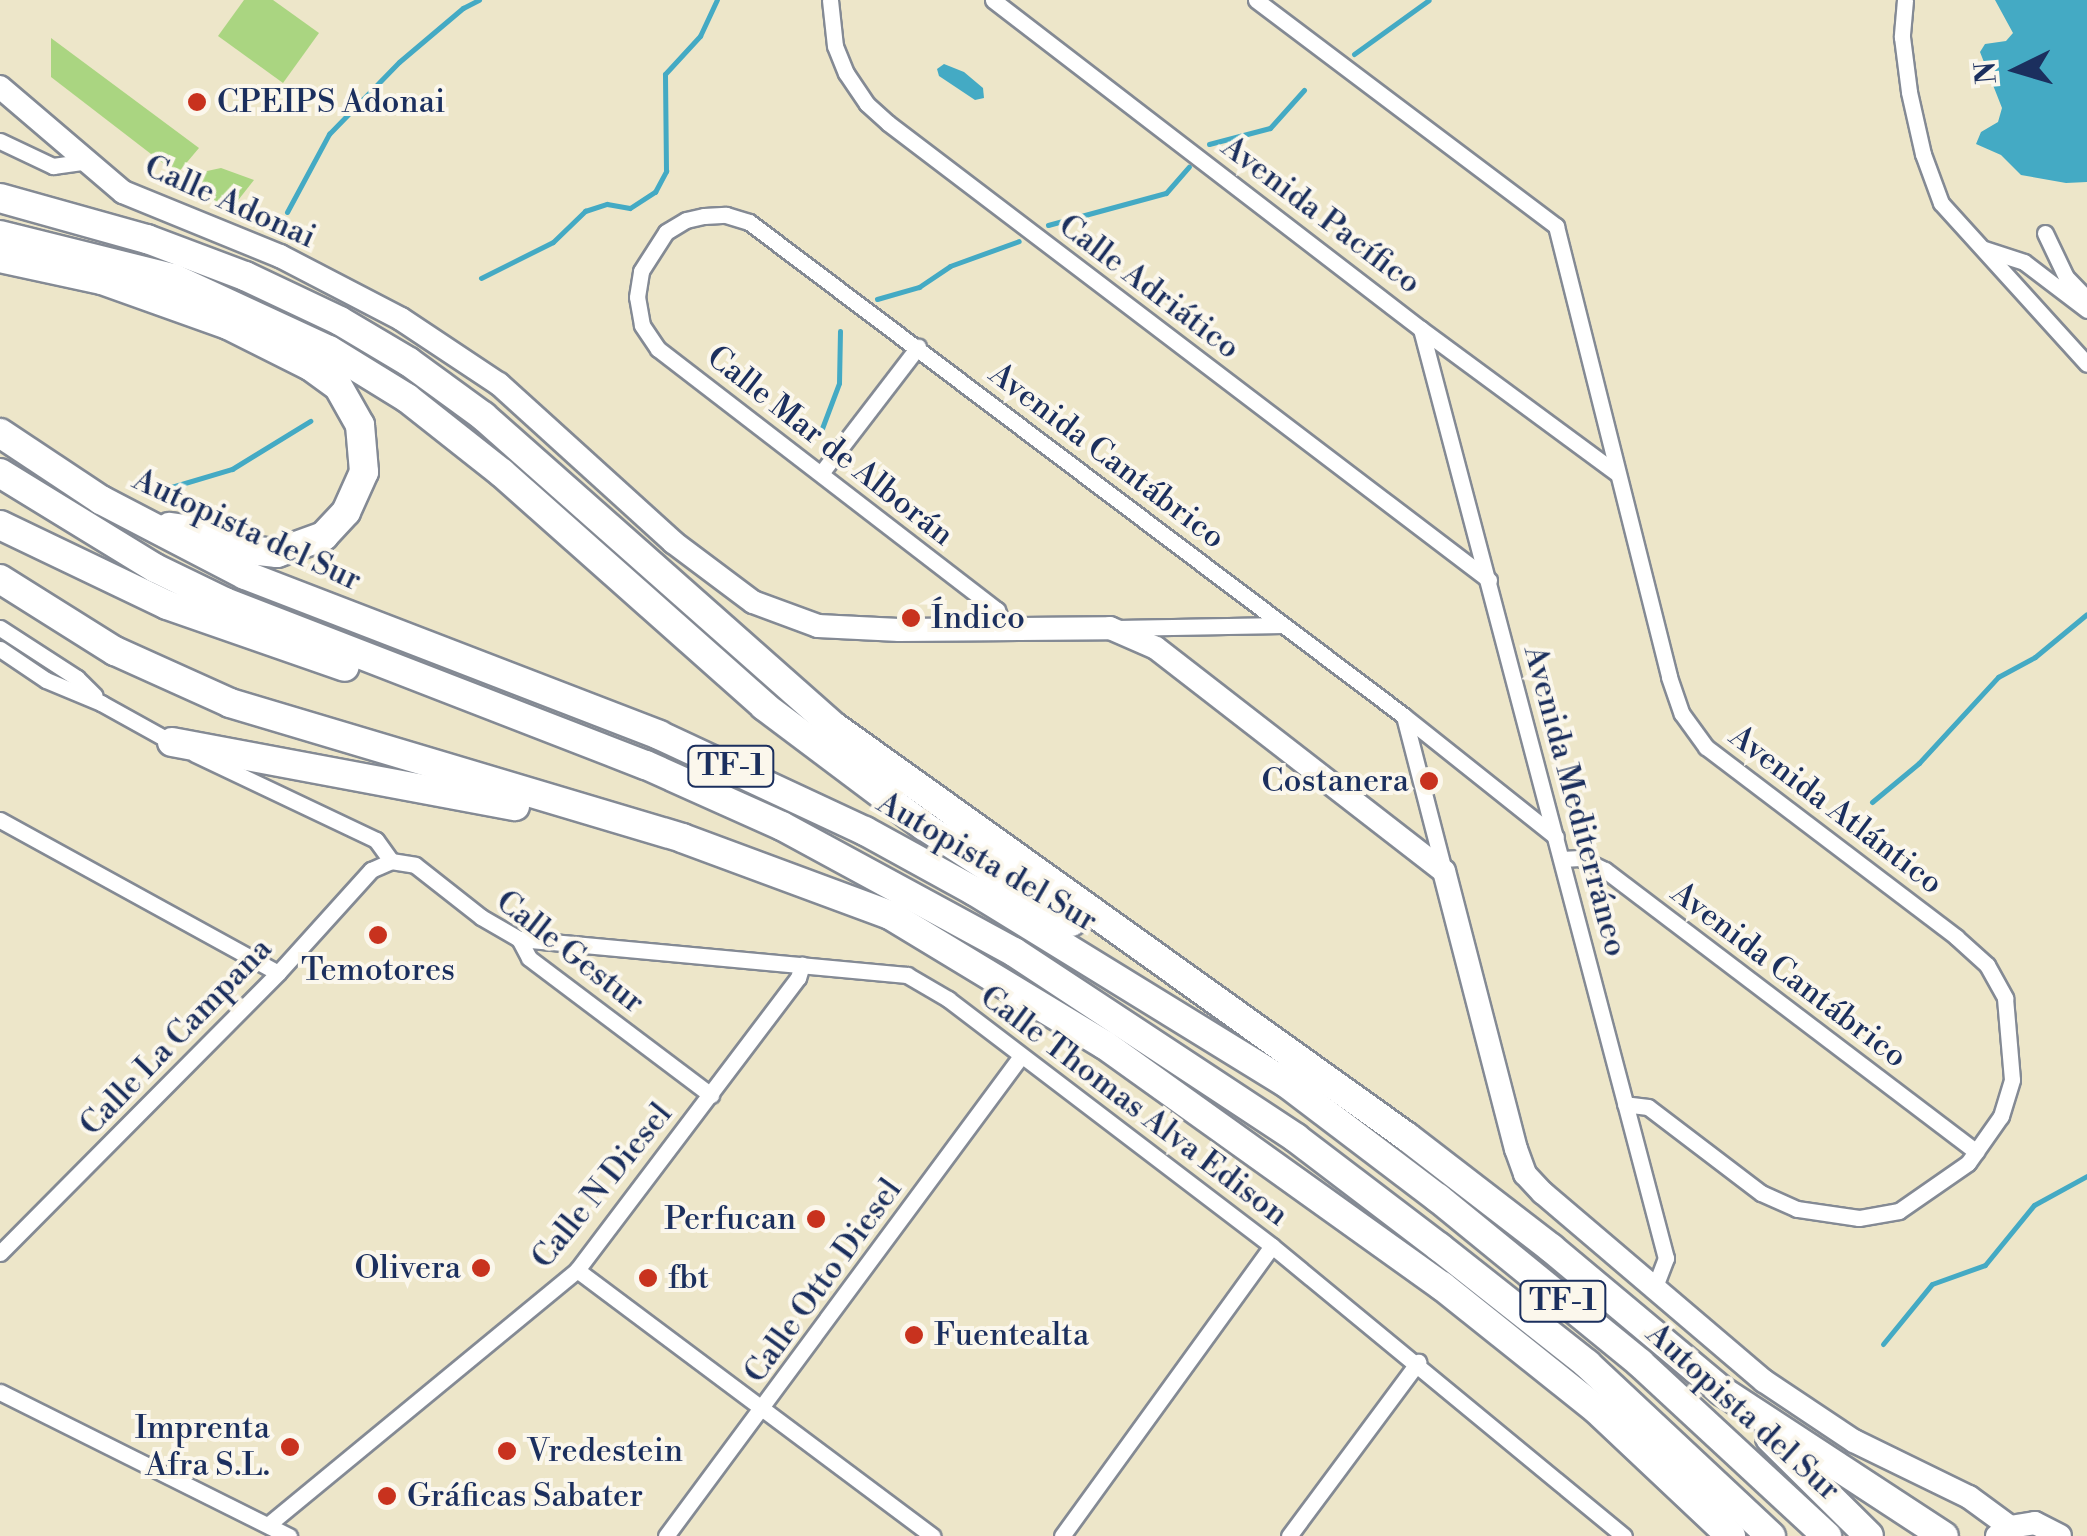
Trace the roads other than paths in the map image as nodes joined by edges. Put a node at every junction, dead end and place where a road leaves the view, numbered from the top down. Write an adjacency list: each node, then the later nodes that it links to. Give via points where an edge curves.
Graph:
1 (830, 0): 28 (street, Calle Adriático, via 846,73 888,123)
2 (993, 0): 16 (street, Avenida Pacífico)
3 (1256, 0): 23 (street, Avenida Atlántico, via 1556,226)
4 (1905, 0): 11 (street, via 1902,37 1923,154 1942,204)
5 (0, 88): 7 (street, Calle Adonai)
6 (0, 141): 7 (street, via 54,166)
7 (89, 161): 37 (street, Calle Adonai, via 122,192 280,256 400,319 500,384 673,542 753,602 818,626)
8 (0, 198): 67 (highway, via 147,239 245,276 409,362 483,416 836,728 1408,1137)
9 (2044, 233): 14 (street, via 2066,277)
10 (0, 235): 58 (highway, via 173,278 329,350 407,398 502,473 764,706 924,826 1235,1034)
11 (1978, 248): 15 (street, via 2024,262); 19 (street)
12 (0, 258): 25 (highway, via 102,280 228,325 338,386 360,425 364,472 346,512 324,536 277,552)
13 (637, 297): 17 (street, Avenida Cantábrico, via 641,271 666,232 686,220 726,215 749,222); 22 (street, Calle Mar de Alborán, via 642,324 658,349)
14 (2087, 299)
15 (2087, 310)
16 (1421, 329): 18 (street, Avenida Pacífico); 20 (street, Avenida Mediterráneo)
17 (918, 347): 22 (street); 31 (street, Avenida Cantábrico)
18 (1461, 358): 20 (street); 23 (street, Avenida Pacífico)
19 (2087, 364)
20 (1432, 369): 27 (street, Avenida Mediterráneo)
21 (0, 433): 25 (highway, Autopista del Sur / TF-1)
22 (822, 472): 37 (street, Calle Mar de Alborán, via 997,610)
23 (1616, 472): 61 (street, Avenida Atlántico, via 1668,677 1682,714 1706,747 1956,937 1988,966 2006,998 2012,1080 2000,1116)
24 (0, 473): 40 (highway, Autopista del Sur / TF-1, via 156,568)
25 (142, 523): 58 (highway, Autopista del Sur / TF-1, via 318,606 553,692 769,783 974,891)
26 (0, 525): 40 (highway, via 167,604 259,639 337,666)
27 (1475, 528): 28 (street); 30 (street, Avenida Mediterráneo)
28 (1452, 550): 30 (street, Calle Adriático)
29 (0, 579): 50 (highway, via 115,651 230,702)
30 (1489, 580): 46 (street, Avenida Mediterráneo)
31 (1239, 591): 32 (street); 33 (street, Avenida Cantábrico)
32 (1241, 624): 33 (street); 34 (street)
33 (1284, 625): 42 (street, Avenida Cantábrico)
34 (1174, 626): 36 (street); 39 (street)
35 (0, 628): 41 (street, via 77,678)
36 (1110, 628): 37 (street, Calle Adonai); 39 (street)
37 (1005, 630)
38 (0, 649): 41 (street, via 46,680)
39 (1162, 654): 53 (street)
40 (403, 674): 79 (highway, Autopista del Sur / TF-1, via 646,764 765,818 1014,952 1296,1138 1439,1246 1587,1364)
41 (102, 703): 43 (street, Calle Gestur)
42 (1404, 716): 44 (street, Avenida Cantábrico); 45 (street)
43 (172, 742): 50 (highway); 52 (street, Calle Gestur, via 376,840)
44 (1445, 747): 45 (street); 47 (street, Avenida Cantábrico)
45 (1418, 762): 53 (street)
46 (1540, 786): 47 (street, via 1528,801); 49 (street, Avenida Mediterráneo)
47 (1514, 802): 49 (street, Avenida Cantábrico)
48 (0, 820): 56 (street)
49 (1556, 837): 51 (street, Avenida Mediterráneo)
50 (682, 838): 78 (highway, via 890,914 1105,1045 1442,1286 1595,1408)
51 (1562, 859): 60 (street, Avenida Mediterráneo); 61 (street, Avenida Cantábrico, via 1580,858 1605,870)
52 (391, 860): 54 (street, Calle Gestur, via 415,865 481,918); 56 (street, Calle La Campana, via 371,870)
53 (1444, 871): 65 (street, via 1526,1174)
54 (520, 939): 55 (street, Calle Thomas Alva Edison); 59 (street, Calle Gestur, via 529,958)
55 (802, 965): 57 (street, Calle Thomas Alva Edison, via 907,975); 59 (street, Calle N Diesel)
56 (278, 973): 63 (street, Calle La Campana)
57 (1021, 1056): 62 (street, Calle Thomas Alva Edison); 69 (street, Calle Otto Diesel)
58 (1285, 1082): 80 (highway, Autopista del Sur / TF-1, via 1640,1363)
59 (711, 1095): 64 (street, Calle N Diesel)
60 (1626, 1104): 61 (street, Avenida Atlántico, via 1648,1107 1761,1192 1829,1217 1899,1211 1941,1186); 65 (street, Avenida Mediterráneo, via 1666,1258)
61 (1976, 1152)
62 (1272, 1246): 66 (street, Calle Thomas Alva Edison); 75 (street)
63 (0, 1253)
64 (576, 1270): 69 (street); 70 (street, Calle N Diesel)
65 (1656, 1287): 71 (street, via 1764,1381 1854,1441 1968,1497)
66 (1418, 1362): 76 (street); 77 (street, Calle Thomas Alva Edison)
67 (1722, 1391): 81 (highway); 82 (highway)
68 (0, 1392): 70 (street)
69 (762, 1411): 73 (street, Calle Otto Diesel); 74 (street)
70 (269, 1524): 72 (street)
71 (2004, 1531): 83 (street, via 2035,1523)
72 (289, 1536)
73 (666, 1536)
74 (932, 1536)
75 (1062, 1536)
76 (1289, 1536)
77 (1624, 1536)
78 (1731, 1536)
79 (1771, 1536)
80 (1827, 1536)
81 (1869, 1536)
82 (1944, 1536)
83 (2060, 1536)

